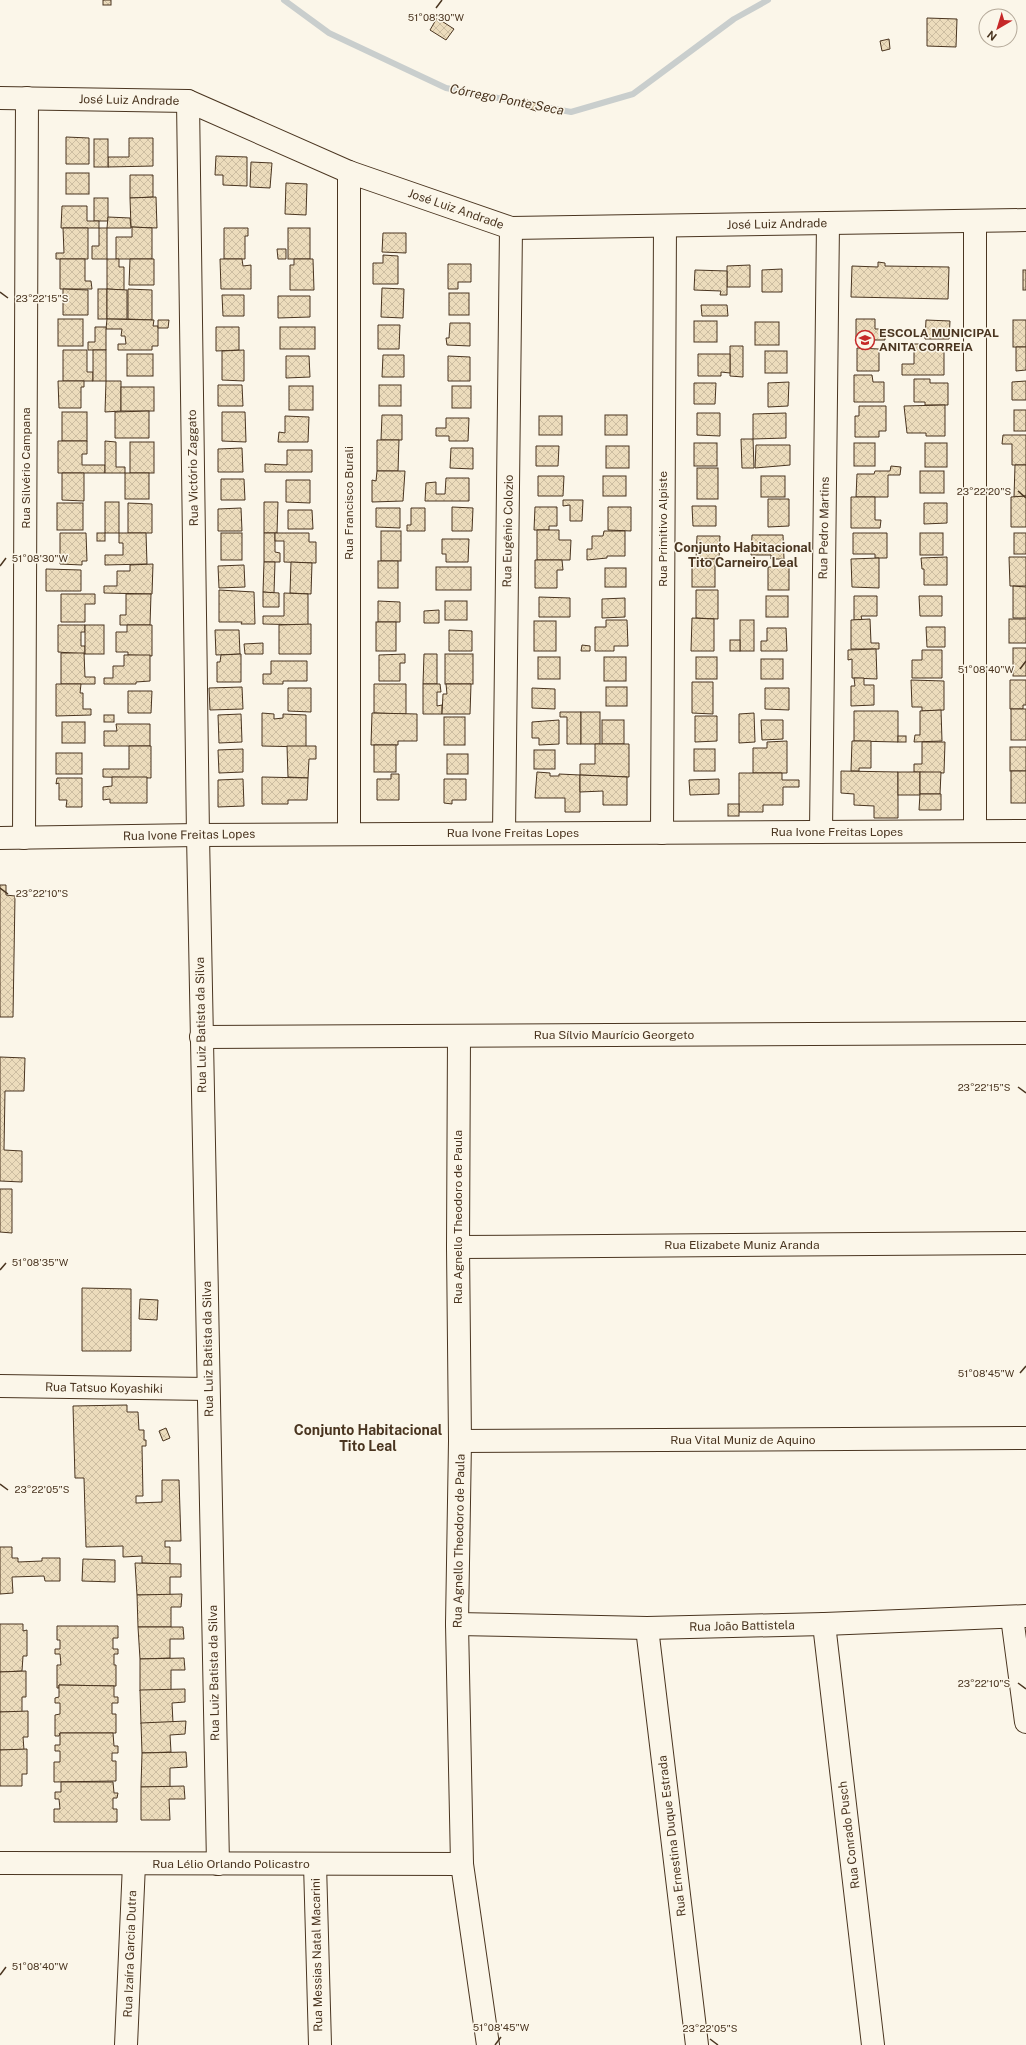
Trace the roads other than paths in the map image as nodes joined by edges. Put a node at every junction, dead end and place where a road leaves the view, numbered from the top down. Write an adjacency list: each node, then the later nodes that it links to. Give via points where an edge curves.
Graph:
1 (0, 98): 2 (street, José Luiz Andrade)
2 (27, 98): 3 (street, José Luiz Andrade); 18 (street, Rua Silvério Campana)
3 (188, 101): 4 (street, José Luiz Andrade); 16 (street, Rua Victório Zaggato)
4 (349, 172): 9 (street, José Luiz Andrade); 15 (street, Rua Francisco Burali)
5 (1026, 220): 6 (street, José Luiz Andrade)
6 (975, 221): 7 (street, José Luiz Andrade); 10 (street)
7 (828, 223): 8 (street, José Luiz Andrade); 12 (street, Rua Pedro Martins)
8 (665, 226): 9 (street, José Luiz Andrade); 14 (street, Rua Primitivo Alpiste)
9 (511, 228): 13 (street, Rua Eugênio Colozio)
10 (975, 831): 11 (street, Rua Ivone Freitas Lopes); 12 (street, Rua Ivone Freitas Lopes)
11 (1026, 831)
12 (821, 832): 14 (street, Rua Ivone Freitas Lopes)
13 (504, 833): 14 (street, Rua Ivone Freitas Lopes); 15 (street, Rua Ivone Freitas Lopes)
14 (662, 833)
15 (349, 834): 16 (street, Rua Ivone Freitas Lopes)
16 (198, 835): 18 (street, Rua Ivone Freitas Lopes); 21 (street, Rua Luiz Batista da Silva)
17 (0, 838): 18 (street, Rua Ivone Freitas Lopes)
18 (24, 838)
19 (1026, 1033): 20 (street, Rua Sílvio Maurício Georgeto)
20 (459, 1036): 21 (street, Rua Sílvio Maurício Georgeto); 23 (street, Rua Agnello Theodoro de Paula)
21 (201, 1037): 25 (street, Rua Luiz Batista da Silva)
22 (1026, 1244): 23 (street, Rua Elizabete Muniz Aranda)
23 (458, 1247): 27 (street, Rua Agnello Theodoro de Paula)
24 (0, 1386): 25 (street, Rua Tatsuo Koyashiki)
25 (208, 1389): 35 (street, Rua Luiz Batista da Silva)
26 (1026, 1438): 27 (street, Rua Vital Muniz de Aquino)
27 (460, 1441): 29 (street, Rua Agnello Theodoro de Paula)
28 (1019, 1617): 30 (street, Rua João Battistela); 32 (street)
29 (457, 1624): 31 (street, Rua João Battistela); 37 (street, Rua Agnello Theodoro de Paula)
30 (824, 1624): 31 (street, Rua João Battistela); 42 (street, Rua Conrado Pusch)
31 (647, 1628): 41 (street, Rua Ernestina Duque Estrada)
32 (1026, 1722)
33 (0, 1863): 34 (street, Rua Lélio Orlando Policastro)
34 (134, 1864): 35 (street, Rua Lélio Orlando Policastro); 38 (street, Rua Izaíra Garcia Dutra)
35 (218, 1864): 36 (street, Rua Lélio Orlando Policastro)
36 (315, 1864): 37 (street, Rua Lélio Orlando Policastro); 39 (street, Rua Messias Natal Macarini)
37 (462, 1864): 40 (street, Rua Agnello Theodoro de Paula)
38 (126, 2045)
39 (320, 2045)
40 (488, 2045)
41 (697, 2045)
42 (873, 2045)

